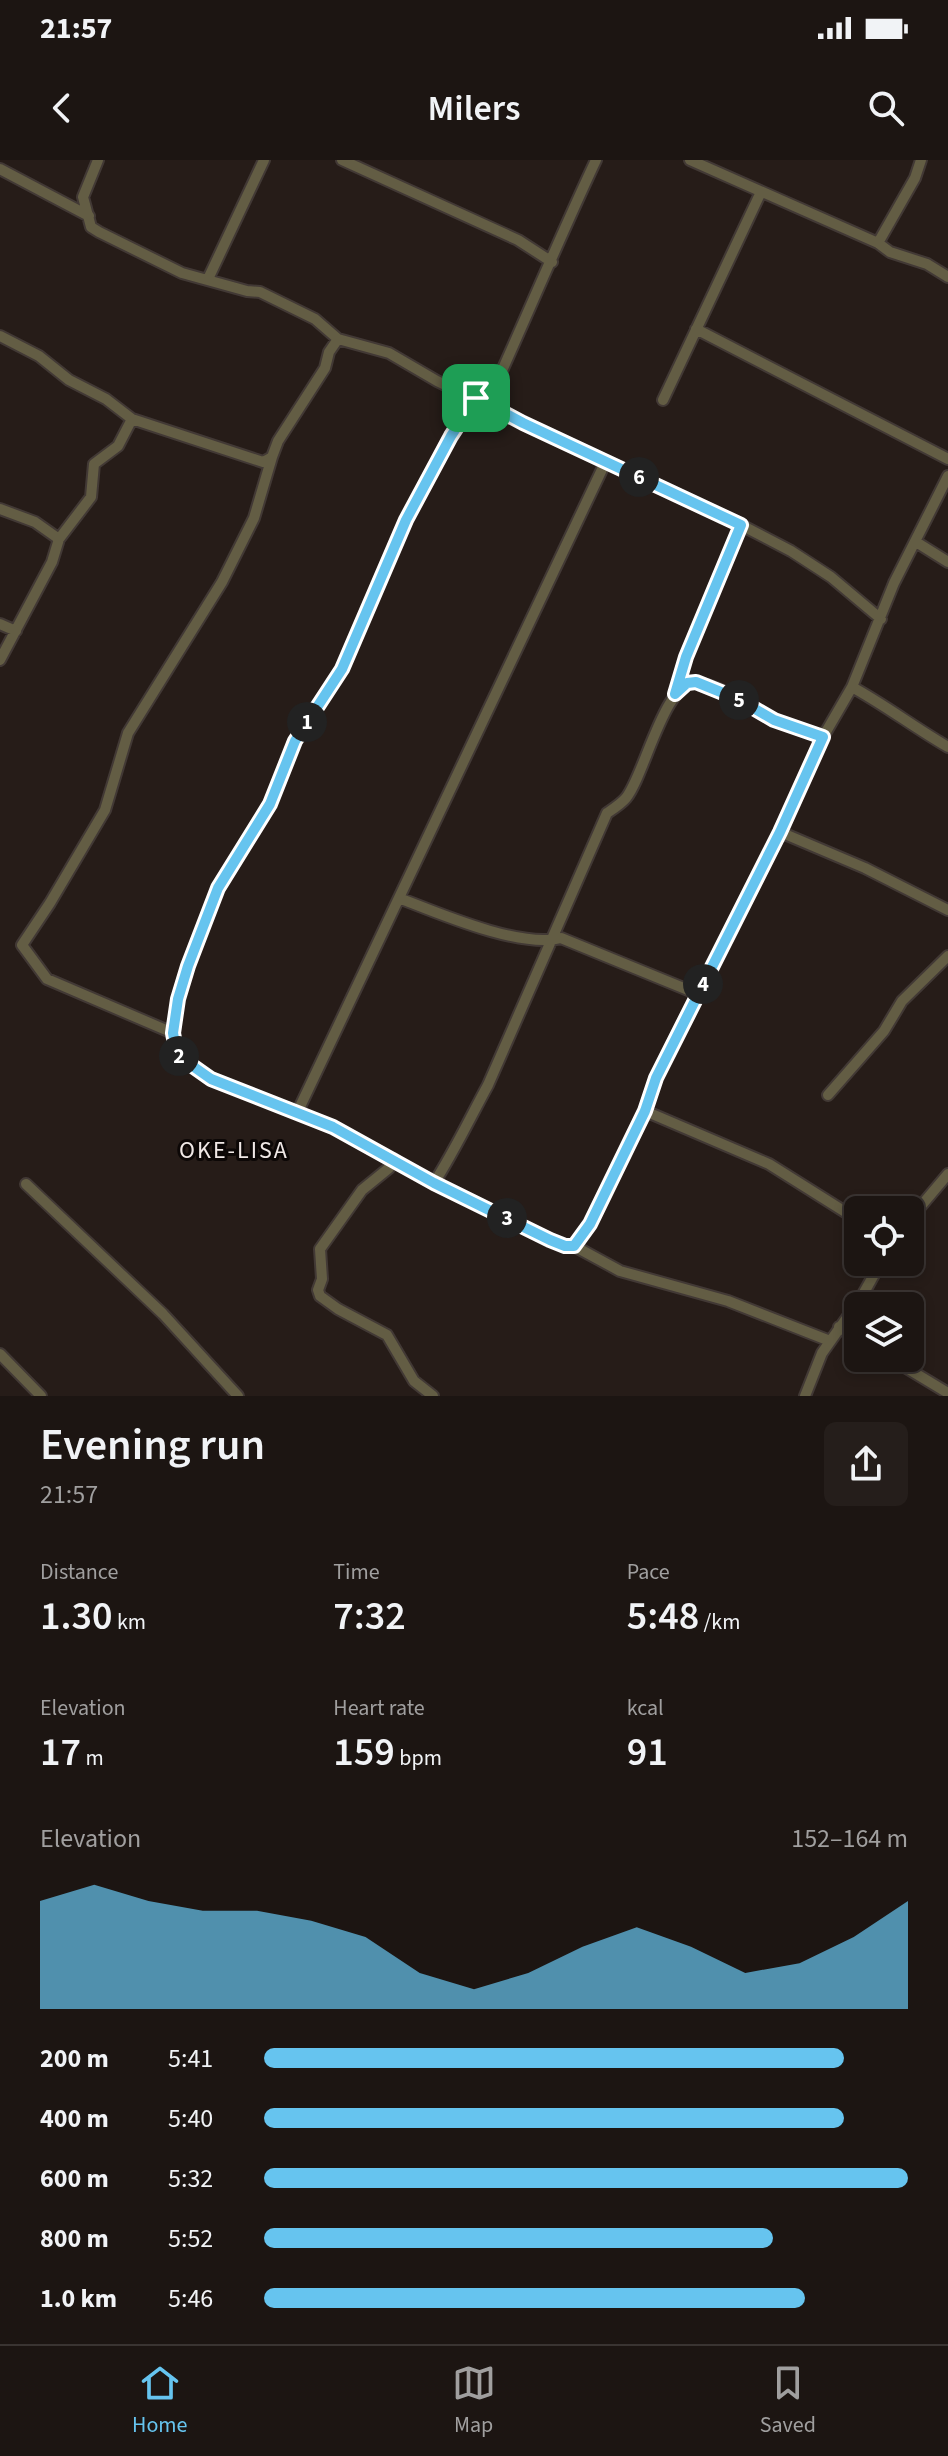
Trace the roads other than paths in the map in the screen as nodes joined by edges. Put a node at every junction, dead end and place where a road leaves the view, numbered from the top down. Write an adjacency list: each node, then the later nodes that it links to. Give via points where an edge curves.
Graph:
1 (98, 160): 9 (street, via 83,197)
2 (264, 160): 13 (street)
3 (342, 160): 11 (street, via 518,240)
4 (596, 160): 11 (street)
5 (690, 160): 8 (street)
6 (921, 160): 10 (street)
7 (0, 169): 9 (street)
8 (761, 192): 10 (street); 14 (street)
9 (89, 216): 13 (street, via 91,227 99,232 182,273)
10 (878, 243): 12 (street)
11 (552, 262): 19 (street)
12 (948, 277)
13 (208, 279): 16 (street, via 260,292 315,319)
14 (696, 329): 18 (street); 22 (street)
15 (0, 336): 20 (street)
16 (338, 339): 17 (street, via 389,353); 21 (street)
17 (476, 398): 19 (street); 44 (street, via 406,520 342,669 295,741 270,804 218,888 188,966)
18 (663, 400)
19 (487, 404): 23 (street)
20 (132, 419): 21 (street, via 253,460); 27 (street, via 118,446 94,464 91,497)
21 (272, 457): 44 (street, via 254,518 222,582 128,733 105,810 22,945 47,979)
22 (948, 459)
23 (606, 461): 26 (street); 39 (street)
24 (948, 476): 28 (street)
25 (0, 509): 27 (street, via 35,522)
26 (741, 525): 30 (street, via 831,577); 35 (street)
27 (59, 539): 32 (street)
28 (916, 542): 29 (street); 30 (street)
29 (948, 562)
30 (881, 619): 34 (street)
31 (0, 624): 32 (street)
32 (16, 631): 33 (street)
33 (0, 660)
34 (852, 687): 36 (street); 37 (street)
35 (675, 694): 36 (street, via 696,682); 41 (street, via 637,779 626,798 607,813)
36 (823, 737): 38 (street)
37 (948, 747)
38 (780, 832): 40 (street); 43 (street)
39 (399, 898): 41 (street, via 488,931); 47 (street)
40 (948, 910)
41 (550, 941): 43 (street, via 561,938); 50 (street, via 488,1085)
42 (948, 956): 45 (street, via 902,1001 884,1031)
43 (698, 994): 46 (street)
44 (173, 1033): 47 (street, via 177,1055 211,1079)
45 (828, 1095)
46 (645, 1111): 53 (street, via 769,1164); 54 (street)
47 (297, 1113): 48 (street)
48 (394, 1159): 50 (street); 64 (street, via 362,1190 320,1249 318,1290 338,1309 387,1335 414,1381)
49 (948, 1174): 52 (street)
50 (434, 1183): 54 (street, via 550,1240)
51 (26, 1184): 63 (street, via 163,1314)
52 (924, 1202)
53 (844, 1211)
54 (574, 1246): 58 (street, via 620,1271 728,1301)
55 (873, 1276): 56 (street)
56 (839, 1327): 57 (street); 58 (street)
57 (844, 1330)
58 (830, 1341): 65 (street)
59 (0, 1354): 62 (street)
60 (913, 1372): 61 (street)
61 (948, 1393)
62 (41, 1396)
63 (238, 1396)
64 (433, 1396)
65 (805, 1396)

